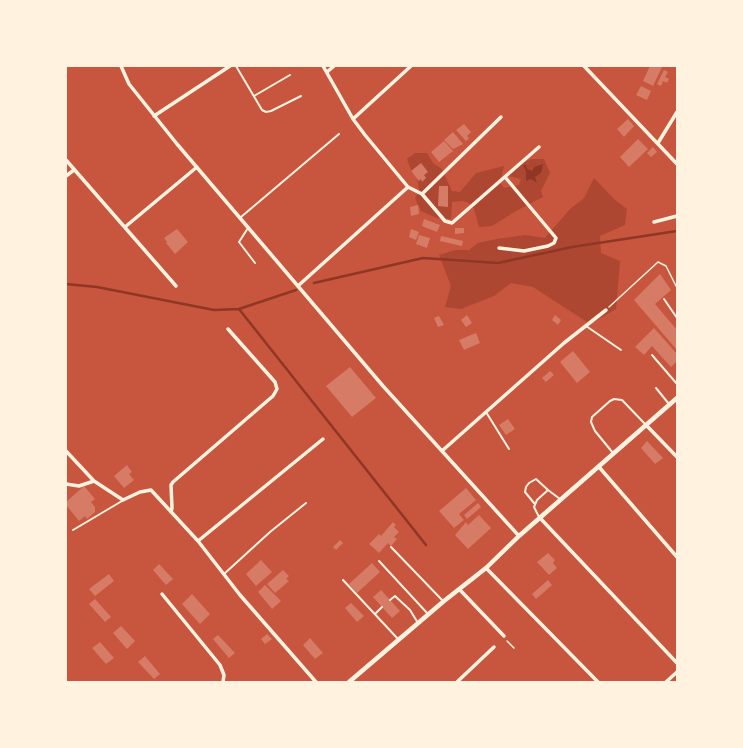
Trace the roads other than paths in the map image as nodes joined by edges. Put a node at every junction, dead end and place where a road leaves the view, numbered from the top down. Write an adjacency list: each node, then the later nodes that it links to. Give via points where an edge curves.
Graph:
1 (121, 66): 13 (street, via 129,84)
2 (230, 66): 13 (street)
3 (236, 66): 10 (lane)
4 (323, 66): 8 (street)
5 (334, 66): 8 (street)
6 (411, 66): 15 (street)
7 (584, 66): 17 (street)
8 (327, 72): 15 (street)
9 (290, 75): 10 (lane)
10 (254, 96): 11 (lane, via 266,112 271,112)
11 (301, 96)
12 (677, 112): 17 (street)
13 (154, 116): 21 (street)
14 (500, 117): 26 (street)
15 (354, 119): 25 (street)
16 (339, 134): 28 (lane)
17 (658, 143): 20 (street)
18 (540, 147): 24 (street)
19 (66, 160): 22 (street)
20 (677, 164)
21 (197, 167): 28 (street); 30 (street)
22 (74, 170): 23 (street); 30 (street)
23 (66, 176)
24 (505, 177): 26 (street, via 452,223 445,220); 32 (street, via 556,238 554,243 548,246 524,251)
25 (408, 187): 26 (street); 34 (street)
26 (422, 194)
27 (677, 216): 29 (street)
28 (241, 217): 31 (street)
29 (654, 222)
30 (125, 227): 35 (street)
31 (249, 227): 33 (lane, via 239,242); 34 (street)
32 (499, 248)
33 (255, 263)
34 (299, 285): 51 (street, via 383,386)
35 (176, 286)
36 (664, 299): 38 (lane)
37 (606, 310): 39 (street)
38 (677, 318)
39 (586, 326): 41 (lane); 47 (street)
40 (228, 329): 63 (street, via 275,382 277,389 273,396 173,482)
41 (621, 350)
42 (652, 355): 43 (lane)
43 (677, 384)
44 (656, 388): 46 (lane)
45 (677, 398): 46 (street)
46 (670, 405): 48 (street)
47 (486, 411): 50 (lane); 51 (street)
48 (647, 426): 53 (street); 53 (lane, via 622,400 614,398 610,401 592,417 591,422 595,431); 54 (street)
49 (323, 439): 67 (street)
50 (509, 449)
51 (443, 450): 66 (street)
52 (66, 451): 56 (street)
53 (614, 454): 55 (street)
54 (677, 457)
55 (599, 467): 60 (street); 69 (street)
56 (94, 481): 57 (street, via 79,486); 59 (street)
57 (66, 484)
58 (548, 490): 60 (lane); 62 (lane); 62 (lane, via 536,479 530,483 525,492)
59 (123, 500): 63 (street, via 148,490); 65 (lane)
60 (561, 500): 64 (street)
61 (306, 503): 72 (lane)
62 (534, 503): 64 (lane)
63 (171, 512): 67 (street)
64 (540, 518): 66 (street); 85 (street)
65 (74, 530)
66 (519, 536): 71 (street)
67 (198, 541): 72 (street)
68 (391, 547): 77 (lane)
69 (677, 557)
70 (379, 561): 80 (lane)
71 (486, 568): 74 (street); 91 (street)
72 (224, 574): 88 (street)
73 (343, 580): 79 (lane)
74 (460, 590): 77 (street); 82 (street)
75 (162, 594): 87 (street, via 220,665 224,675)
76 (390, 600): 81 (lane, via 395,596 410,610)
77 (444, 602): 80 (street)
78 (382, 607): 79 (lane)
79 (375, 614): 83 (lane)
80 (429, 614): 81 (street)
81 (418, 624): 83 (street)
82 (504, 636)
83 (399, 640): 89 (street)
84 (494, 647): 90 (street)
85 (677, 663)
86 (677, 672): 92 (street)
87 (223, 682)
88 (316, 682)
89 (349, 682)
90 (457, 682)
91 (598, 682)
92 (666, 682)

